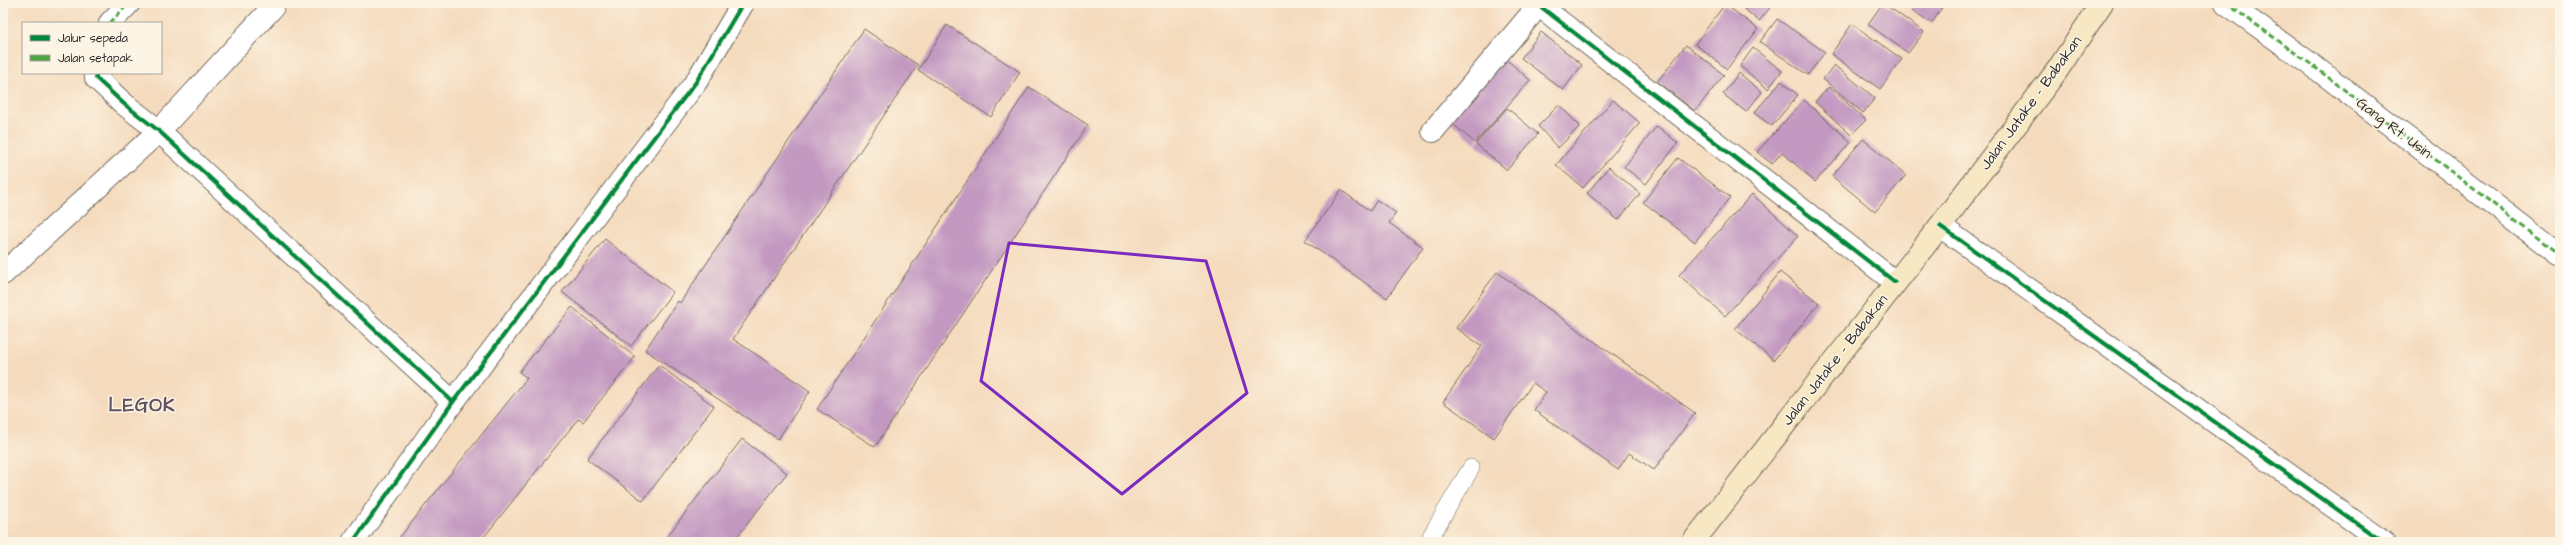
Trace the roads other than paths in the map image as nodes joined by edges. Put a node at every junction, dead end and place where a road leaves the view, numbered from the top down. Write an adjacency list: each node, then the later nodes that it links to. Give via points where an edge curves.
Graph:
1 (129, 3): 7 (street)
2 (743, 3): 15 (street, via 696,82)
3 (2102, 3): 11 (main road, Jalan Jatake - Babakan, via 2056,72)
4 (2226, 3): 12 (street, Gang Rt. Usin, via 2312,65)
5 (1537, 4): 10 (street); 14 (street)
6 (273, 8): 9 (street)
7 (111, 22)
8 (96, 74): 9 (street, via 96,78 124,104)
9 (159, 131): 13 (street); 15 (street)
10 (1433, 132)
11 (1940, 226): 14 (main road, Jalan Jatake - Babakan); 20 (street)
12 (2560, 255)
13 (3, 274)
14 (1895, 282): 19 (main road, Jalan Jatake - Babakan)
15 (453, 402): 17 (street)
16 (1471, 468): 18 (lane, via 1431,536)
17 (353, 542)
18 (1431, 542)
19 (1693, 542)
20 (2383, 542)

